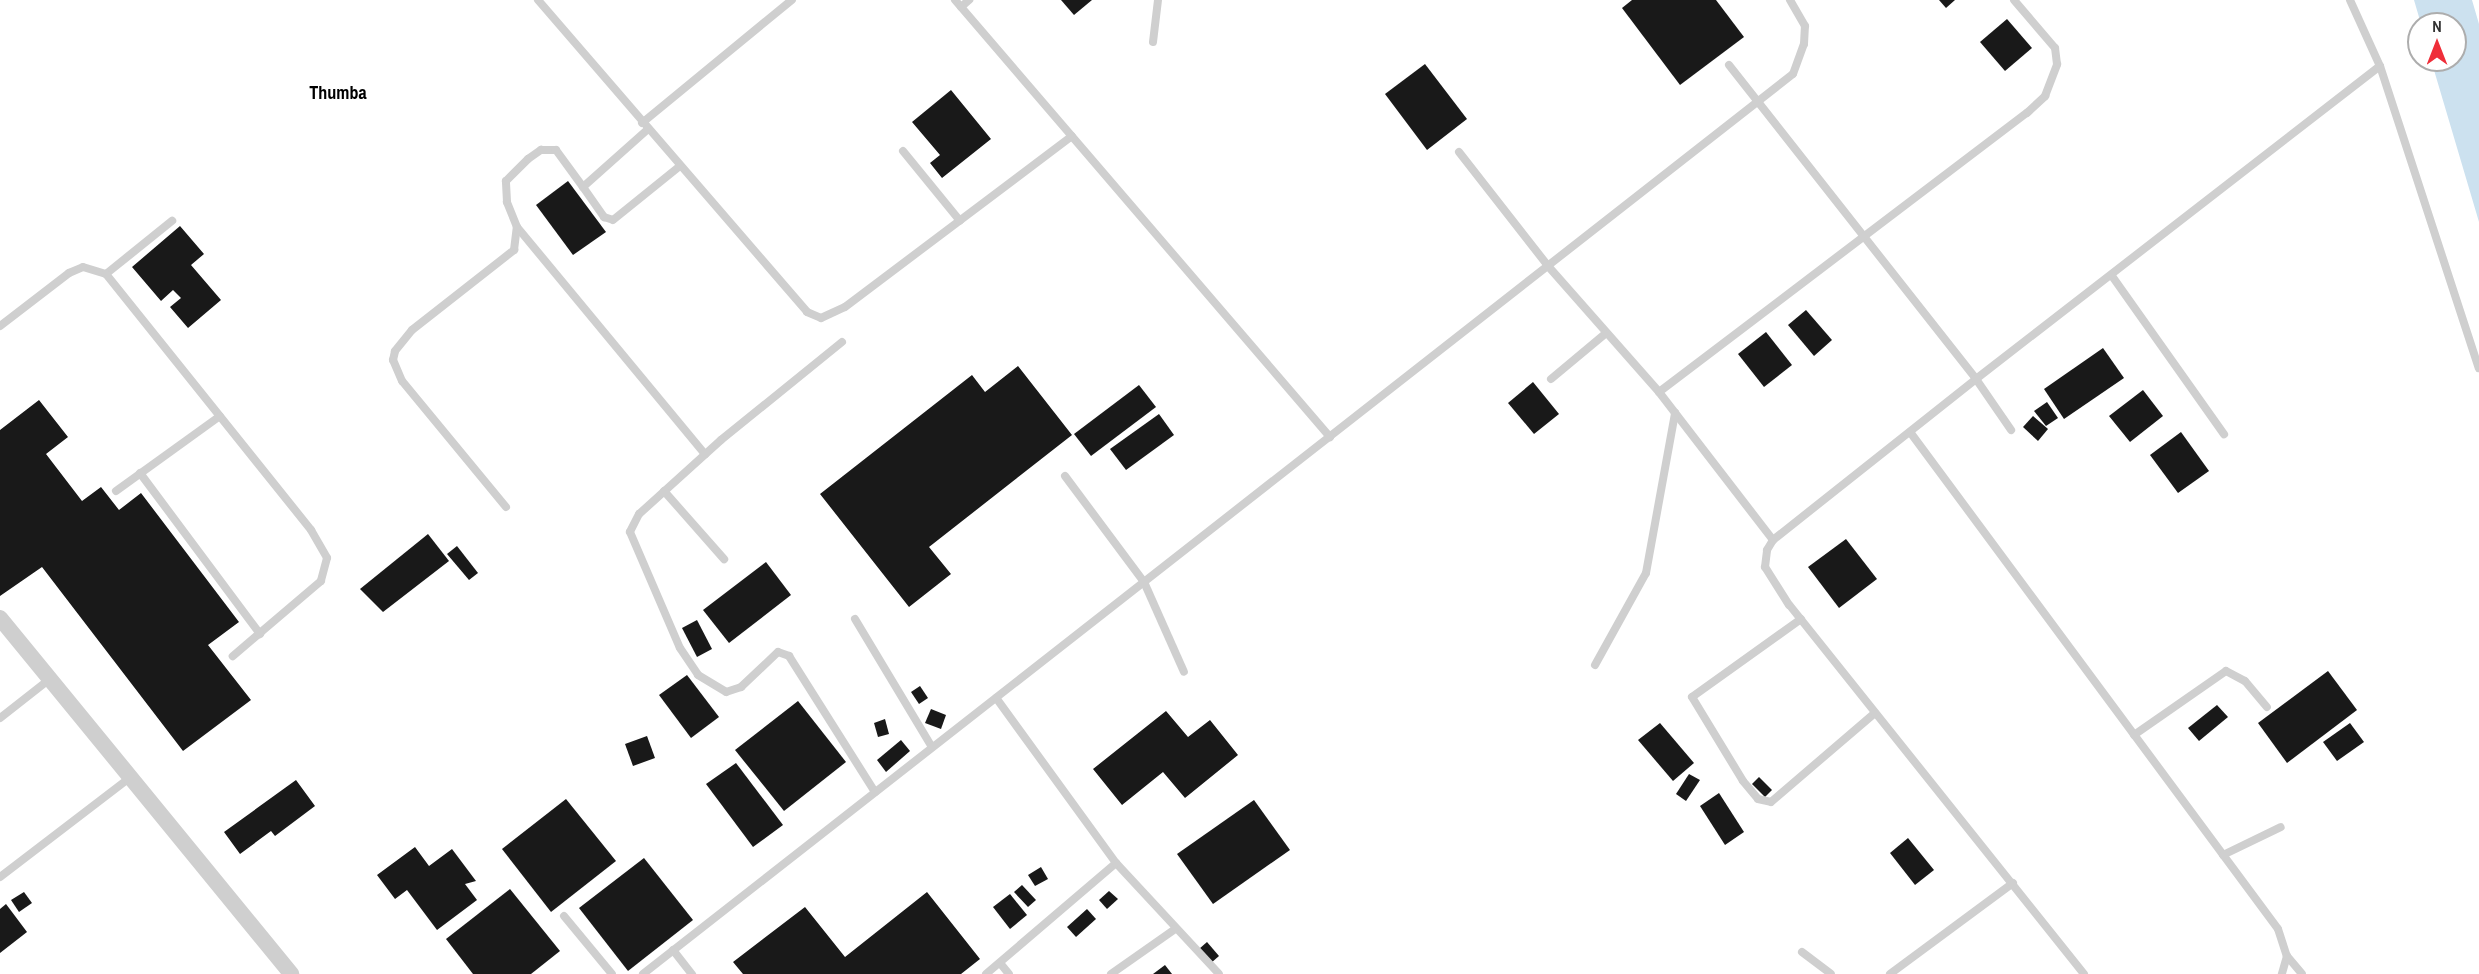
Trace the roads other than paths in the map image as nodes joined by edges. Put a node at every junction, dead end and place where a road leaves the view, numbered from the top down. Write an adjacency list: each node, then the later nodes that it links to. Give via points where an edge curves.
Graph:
1 (538, 0): 13 (lane)
2 (792, 0): 13 (lane)
3 (969, 0): 8 (lane)
4 (1158, 0): 9 (lane)
5 (1790, 0): 12 (lane, via 1805,26 1800,60 1793,74)
6 (2014, 0): 22 (lane, via 2055,48 2057,64 2044,96 2027,113)
7 (2350, 0): 11 (lane)
8 (958, 3): 14 (lane)
9 (1153, 42)
10 (1730, 65): 12 (lane)
11 (2380, 66): 25 (lane); 29 (lane)
12 (1759, 101): 22 (lane); 23 (lane)
13 (645, 126): 17 (lane); 18 (lane)
14 (1072, 136): 19 (lane); 38 (lane)
15 (903, 151): 19 (lane)
16 (1459, 152): 23 (lane)
17 (680, 166): 18 (lane, via 613,220 604,217); 19 (lane, via 807,312 821,318 845,307)
18 (583, 187): 21 (lane, via 556,150 541,150 506,181 507,202)
19 (960, 220)
20 (172, 221): 24 (lane)
21 (517, 227): 39 (lane); 44 (lane, via 514,250 412,330 395,351 393,360 402,381)
22 (1863, 235): 31 (lane); 32 (lane)
23 (1548, 266): 27 (lane); 38 (lane)
24 (106, 274): 26 (lane, via 82,267 69,273); 34 (lane)
25 (2112, 276): 31 (lane); 37 (lane)
26 (0, 326)
27 (1605, 334): 30 (lane); 32 (lane)
28 (842, 342): 39 (lane)
29 (2479, 368)
30 (1551, 379)
31 (1976, 379): 35 (lane); 36 (lane)
32 (1659, 392): 33 (lane)
33 (1675, 413): 45 (lane); 53 (lane, via 1646,573)
34 (220, 416): 40 (lane); 51 (lane, via 310,530 327,558 321,581)
35 (2011, 430)
36 (1910, 432): 45 (lane); 60 (lane)
37 (2224, 434)
38 (1330, 437): 47 (lane)
39 (705, 454): 43 (lane)
40 (140, 473): 42 (lane); 51 (lane)
41 (1065, 476): 47 (lane)
42 (116, 491)
43 (664, 491): 46 (lane); 63 (lane, via 633,522 632,543 680,648 698,675 726,692 741,687 778,652 789,656)
44 (506, 507)
45 (1773, 540): 50 (lane, via 1765,567)
46 (724, 559)
47 (1144, 582): 54 (lane); 56 (lane)
48 (0, 618): 55 (street)
49 (855, 619): 61 (lane)
50 (1801, 620): 58 (lane); 58 (lane, via 1692,697 1743,781 1758,799 1771,802)
51 (260, 634): 52 (lane)
52 (233, 656)
53 (1595, 665)
54 (1184, 672)
55 (51, 678): 59 (lane); 62 (street)
56 (996, 698): 61 (lane); 66 (lane)
57 (2267, 707): 60 (lane, via 2245,681 2226,671)
58 (1875, 713): 68 (lane)
59 (0, 718)
60 (2134, 735): 65 (lane)
61 (932, 747): 63 (lane)
62 (132, 776): 67 (lane); 75 (street)
63 (875, 792): 71 (lane)
64 (2281, 827): 65 (lane)
65 (2223, 855): 73 (lane, via 2278,929)
66 (1116, 863): 70 (lane); 74 (lane)
67 (0, 877)
68 (2013, 883): 84 (lane); 85 (lane)
69 (564, 916): 76 (lane)
70 (1175, 929): 81 (lane); 82 (lane)
71 (673, 950): 77 (lane); 78 (lane)
72 (1802, 952): 83 (lane)
73 (2287, 956): 86 (lane); 87 (lane)
74 (1000, 963): 79 (lane); 80 (lane)
75 (291, 974)
76 (612, 974)
77 (643, 974)
78 (692, 974)
79 (986, 974)
80 (1009, 974)
81 (1111, 974)
82 (1219, 974)
83 (1831, 974)
84 (1890, 974)
85 (2084, 974)
86 (2282, 974)
87 (2302, 974)

